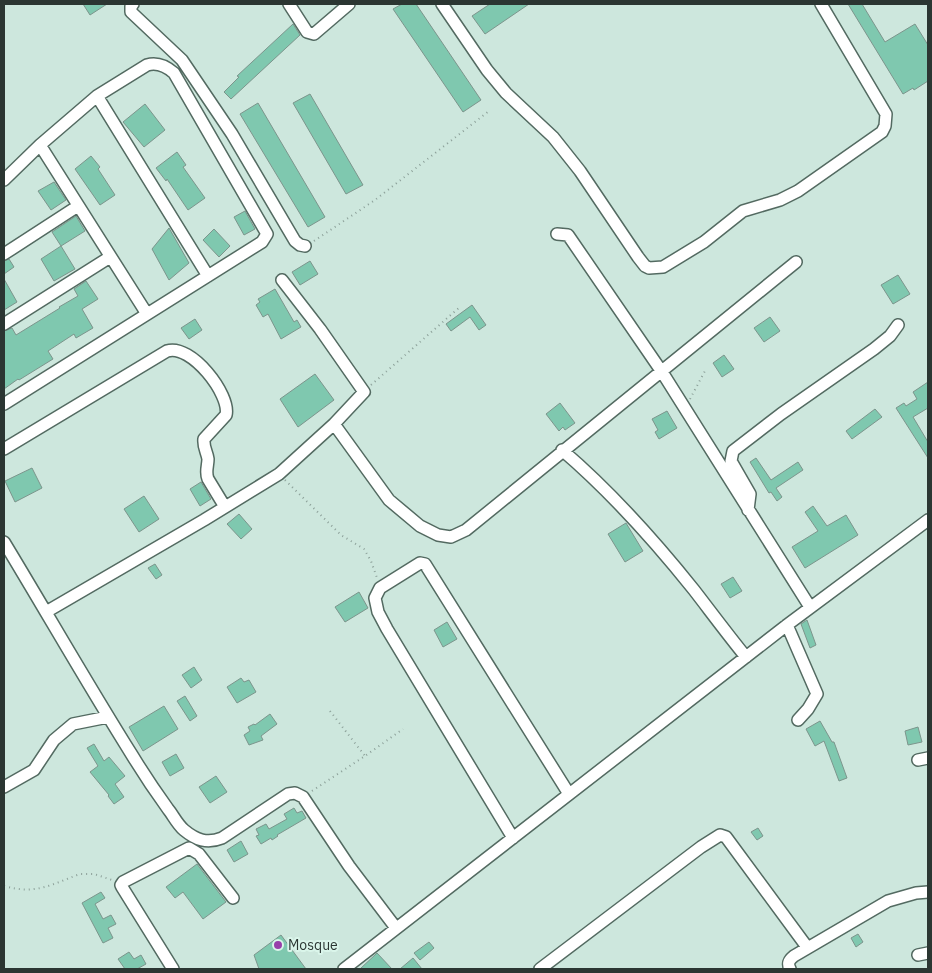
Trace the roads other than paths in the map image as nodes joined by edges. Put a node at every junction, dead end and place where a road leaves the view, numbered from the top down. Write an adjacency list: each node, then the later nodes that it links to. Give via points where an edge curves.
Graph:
1 (133, 4): 11 (street, via 131,12 182,60 232,134 295,241)
2 (288, 4): 3 (street, via 307,32 314,34)
3 (350, 4)
4 (442, 4): 5 (street, via 506,93 553,137 580,170 645,266 656,268 684,255 743,211 798,191 882,132 886,114)
5 (821, 4)
6 (98, 96): 7 (street); 15 (street); 15 (street, via 147,64 161,65 174,73 267,234 262,242)
7 (40, 145): 8 (street); 9 (street)
8 (4, 180)
9 (78, 206): 12 (street); 13 (street)
10 (557, 234): 20 (street, via 568,235)
11 (305, 246)
12 (4, 254)
13 (110, 257): 17 (street); 18 (street)
14 (796, 262): 20 (street)
15 (208, 276): 17 (street)
16 (282, 280): 22 (street, via 364,392)
17 (146, 314): 21 (street)
18 (4, 324)
19 (898, 325): 26 (street, via 890,336 733,451 731,461 750,494)
20 (662, 372): 24 (street); 26 (street)
21 (4, 404)
22 (334, 424): 24 (street, via 389,500 420,526 451,537 466,530); 25 (street, via 279,474)
23 (4, 449): 25 (street, via 167,351 177,350 202,365 226,403 226,416 203,444 208,461 206,475)
24 (562, 450): 32 (street, via 632,518)
25 (226, 506): 30 (street)
26 (748, 510): 29 (street)
27 (928, 520): 29 (street)
28 (4, 542): 30 (street)
29 (810, 607): 31 (street)
30 (46, 612): 33 (street)
31 (787, 625): 32 (street); 34 (street, via 817,694)
32 (746, 657): 36 (street)
33 (108, 717): 35 (street, via 73,724 54,740 34,770); 40 (street, via 148,782 182,828 205,842 222,838 288,794 303,797)
34 (798, 720)
35 (4, 787)
36 (569, 794): 37 (street); 37 (street, via 425,564 420,563 380,588 375,598 387,629)
37 (513, 838): 40 (street)
38 (928, 892): 41 (street, via 888,901)
39 (233, 898): 42 (street, via 199,854 189,848 122,883 122,888)
40 (396, 928): 43 (street)
41 (807, 947): 44 (street, via 726,837 720,836 691,854); 45 (street, via 789,960)
42 (173, 969)
43 (344, 969)
44 (540, 969)
45 (790, 969)

